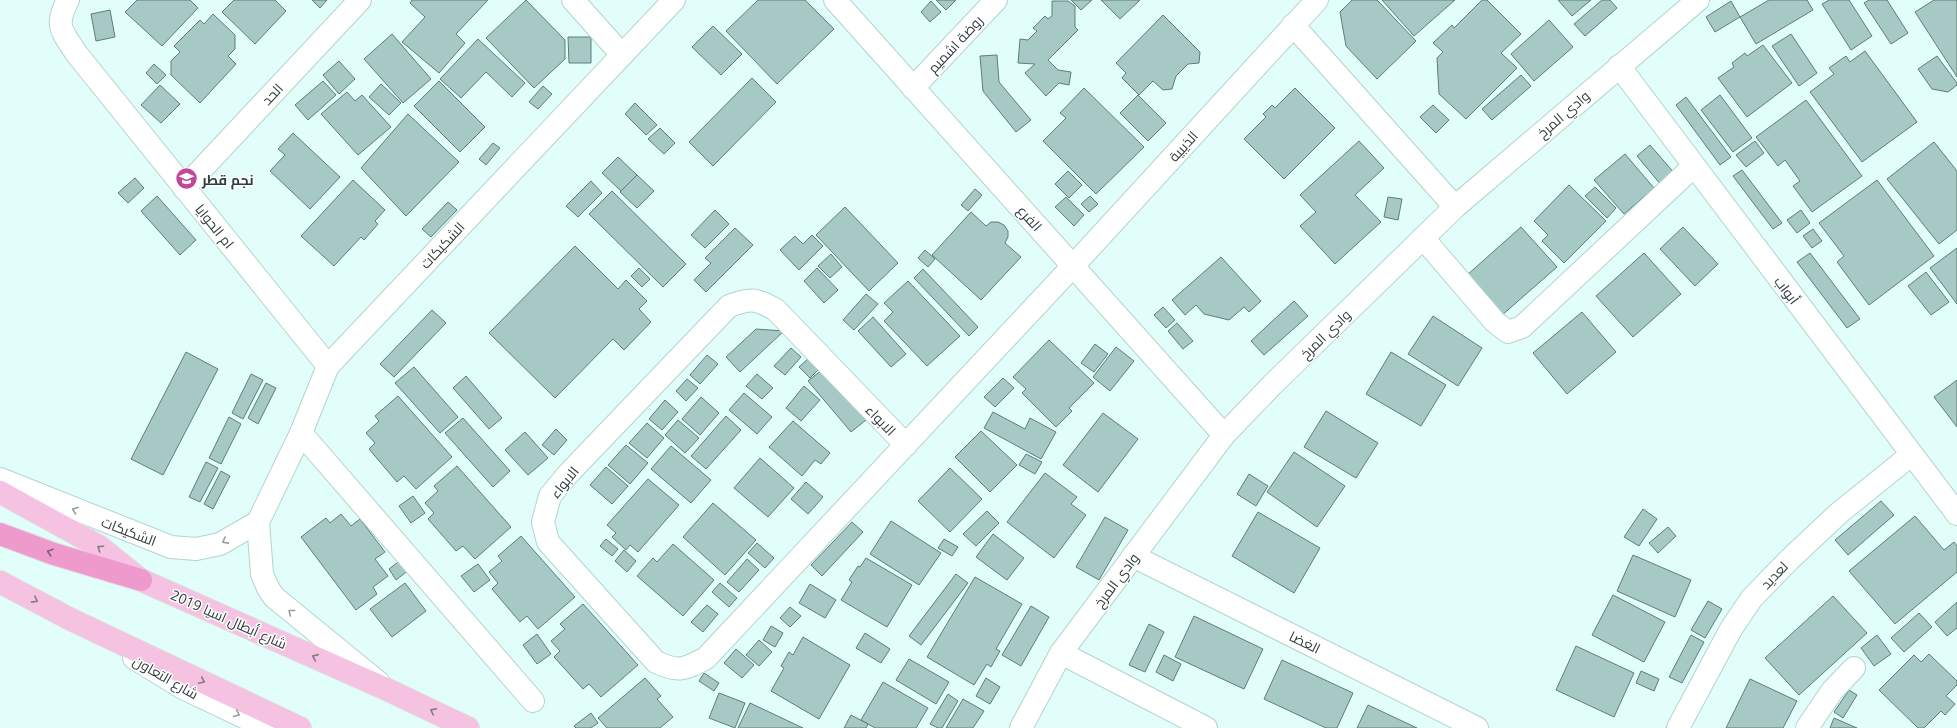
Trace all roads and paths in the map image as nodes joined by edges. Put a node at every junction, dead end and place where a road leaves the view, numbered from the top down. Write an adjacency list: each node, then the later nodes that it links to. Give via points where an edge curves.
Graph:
1 (68, 0): 14 (street, ام الحوايا, via 61,12 60,28 76,53)
2 (360, 0): 14 (street, الحد)
3 (573, 0): 10 (street)
4 (674, 0): 10 (street, الشكيكات)
5 (835, 0): 12 (street, الفرع)
6 (996, 0): 12 (street, روضة اشميم)
7 (1317, 0): 9 (street, الذيبية)
8 (1698, 0): 11 (street, وادي المرخ)
9 (1292, 25): 15 (street); 17 (street, الذيبية)
10 (622, 55): 18 (street, الشكيكات)
11 (1619, 66): 13 (street, أبواب); 15 (street, وادي المرخ)
12 (913, 88): 17 (street, الفرع)
13 (1694, 166): 16 (street, via 1522,327 1508,332 1495,322); 22 (street, أبواب)
14 (184, 188): 18 (street, ام الحوايا)
15 (1455, 207): 16 (street, وادي المرخ)
16 (1423, 238): 20 (street, وادي المرخ)
17 (1073, 266): 20 (street, الفرع); 21 (street, الابواء)
18 (328, 366): 19 (street, الشكيكات)
19 (302, 433): 26 (street, الشكيكات); 35 (street)
20 (1224, 435): 28 (street, وادي المرخ)
21 (906, 445): 21 (street, الابواء, via 706,658 689,667 671,669 656,662 548,542 543,522 550,496 568,474 729,306 745,300 761,301 776,310)
22 (1911, 455): 25 (street, أبواب); 42 (street, لعديد, via 1839,513 1752,598 1731,629)
23 (0, 479): 26 (street, الشكيكات, one-way to 23, via 220,544 196,549 171,548)
24 (0, 492): 29 (main road, شارع أبطال اسيا 2019, one-way to 24, via 100,547)
25 (1957, 514)
26 (258, 522): 34 (street, one-way to 26, via 274,597 262,574)
27 (0, 534): 29 (highway, one-way to 27, via 54,554)
28 (1133, 556): 32 (street, وادي المرخ); 41 (street, الغضا)
29 (141, 580): 34 (main road, شارع أبطال اسيا 2019, one-way to 29)
30 (0, 582): 31 (main road, one-way to 31)
31 (70, 619): 37 (street, شارع التعاون, one-way to 37, via 183,688); 38 (main road, one-way to 38)
32 (1061, 653): 36 (street); 40 (street, وادي المرخ)
33 (1854, 668): 43 (street, via 1832,691)
34 (386, 689): 39 (main road, شارع أبطال اسيا 2019, one-way to 34)
35 (533, 702)
36 (1195, 726)
37 (267, 728)
38 (300, 728)
39 (468, 728)
40 (1021, 728)
41 (1477, 728)
42 (1678, 728)
43 (1807, 728)

